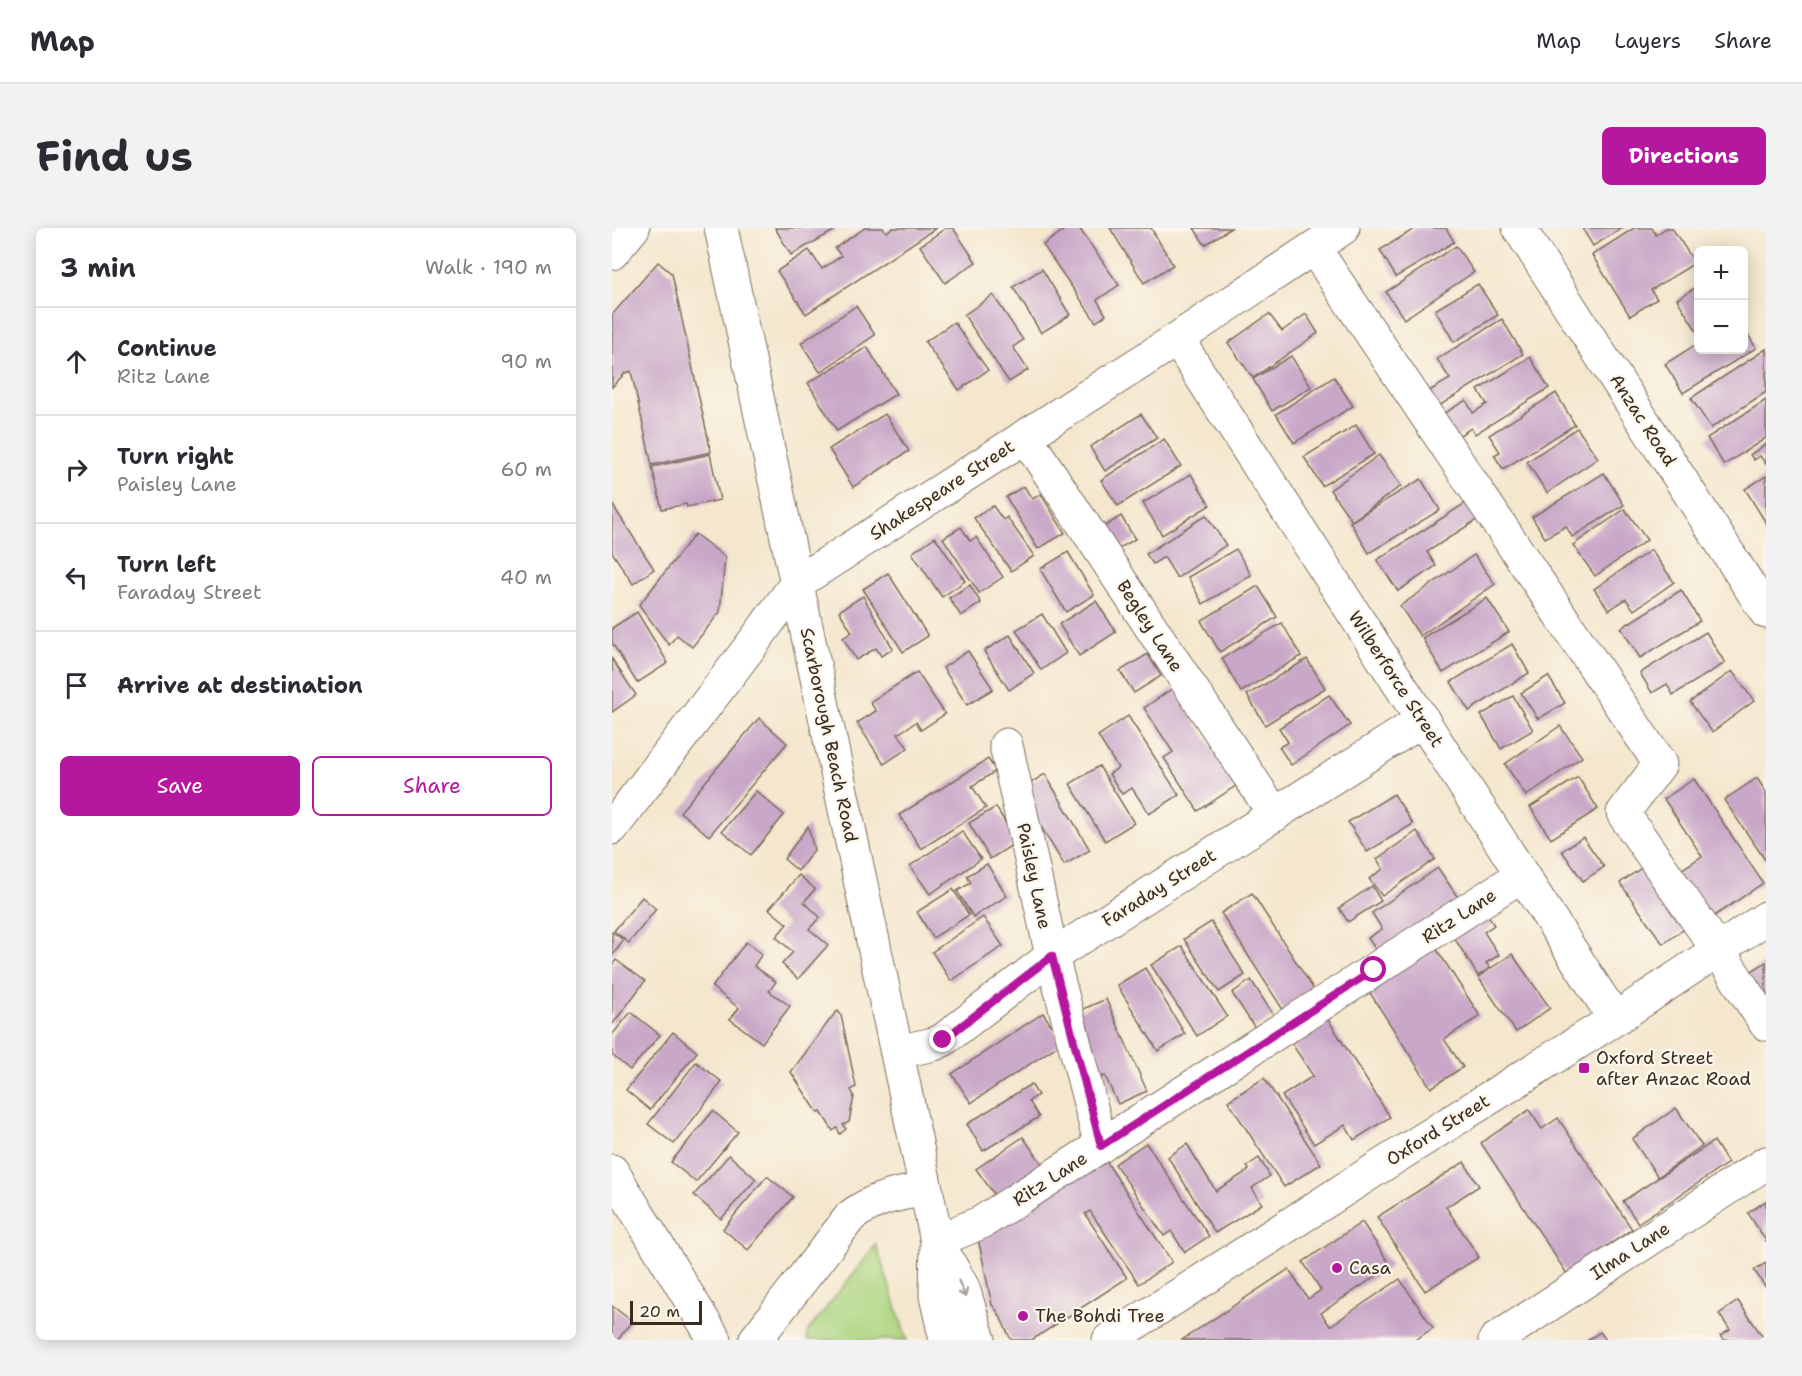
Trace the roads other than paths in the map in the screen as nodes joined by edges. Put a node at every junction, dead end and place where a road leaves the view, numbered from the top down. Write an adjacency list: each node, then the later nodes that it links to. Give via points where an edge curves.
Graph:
1 (721, 228): 7 (street, Scarborough Beach Road)
2 (1343, 228): 4 (street, Shakespeare Street)
3 (1520, 228): 8 (street, Anzac Road)
4 (1314, 248): 5 (street, Shakespeare Street); 15 (street, via 1660,764 1623,813)
5 (1177, 339): 6 (street, Shakespeare Street); 9 (street, Wilberforce Street)
6 (1026, 436): 7 (street, Shakespeare Street); 11 (street, Begley Lane)
7 (797, 583): 12 (street, Shakespeare Street); 19 (street, Scarborough Beach Road)
8 (1766, 612)
9 (1423, 720): 11 (street, Faraday Street); 13 (street, Wilberforce Street)
10 (1006, 745): 16 (street, Paisley Lane)
11 (1275, 815): 16 (street, Faraday Street)
12 (612, 828)
13 (1522, 876): 17 (street, Wilberforce Street); 20 (street, Ritz Lane)
14 (1766, 918): 15 (street, Oxford Street)
15 (1718, 950): 17 (street, Oxford Street); 18 (street)
16 (1052, 956): 19 (street, Faraday Street, via 943,1040); 20 (street, Paisley Lane)
17 (1615, 1019): 29 (street, Oxford Street)
18 (1766, 1024)
19 (897, 1052): 23 (street, Scarborough Beach Road)
20 (1101, 1146): 24 (street, Ritz Lane, via 982,1222)
21 (1766, 1163): 30 (street, Ilma Lane)
22 (612, 1172): 26 (street)
23 (926, 1189): 24 (street, Scarborough Beach Road); 25 (street, via 889,1196 851,1216)
24 (937, 1241): 27 (street, Scarborough Beach Road, via 936,1296); 28 (street, Scarborough Beach Road, one-way to 28, via 963,1288)
25 (757, 1339): 26 (street, via 735,1332)
26 (716, 1340)
27 (946, 1340)
28 (979, 1340)
29 (1109, 1340)
30 (1495, 1340)

